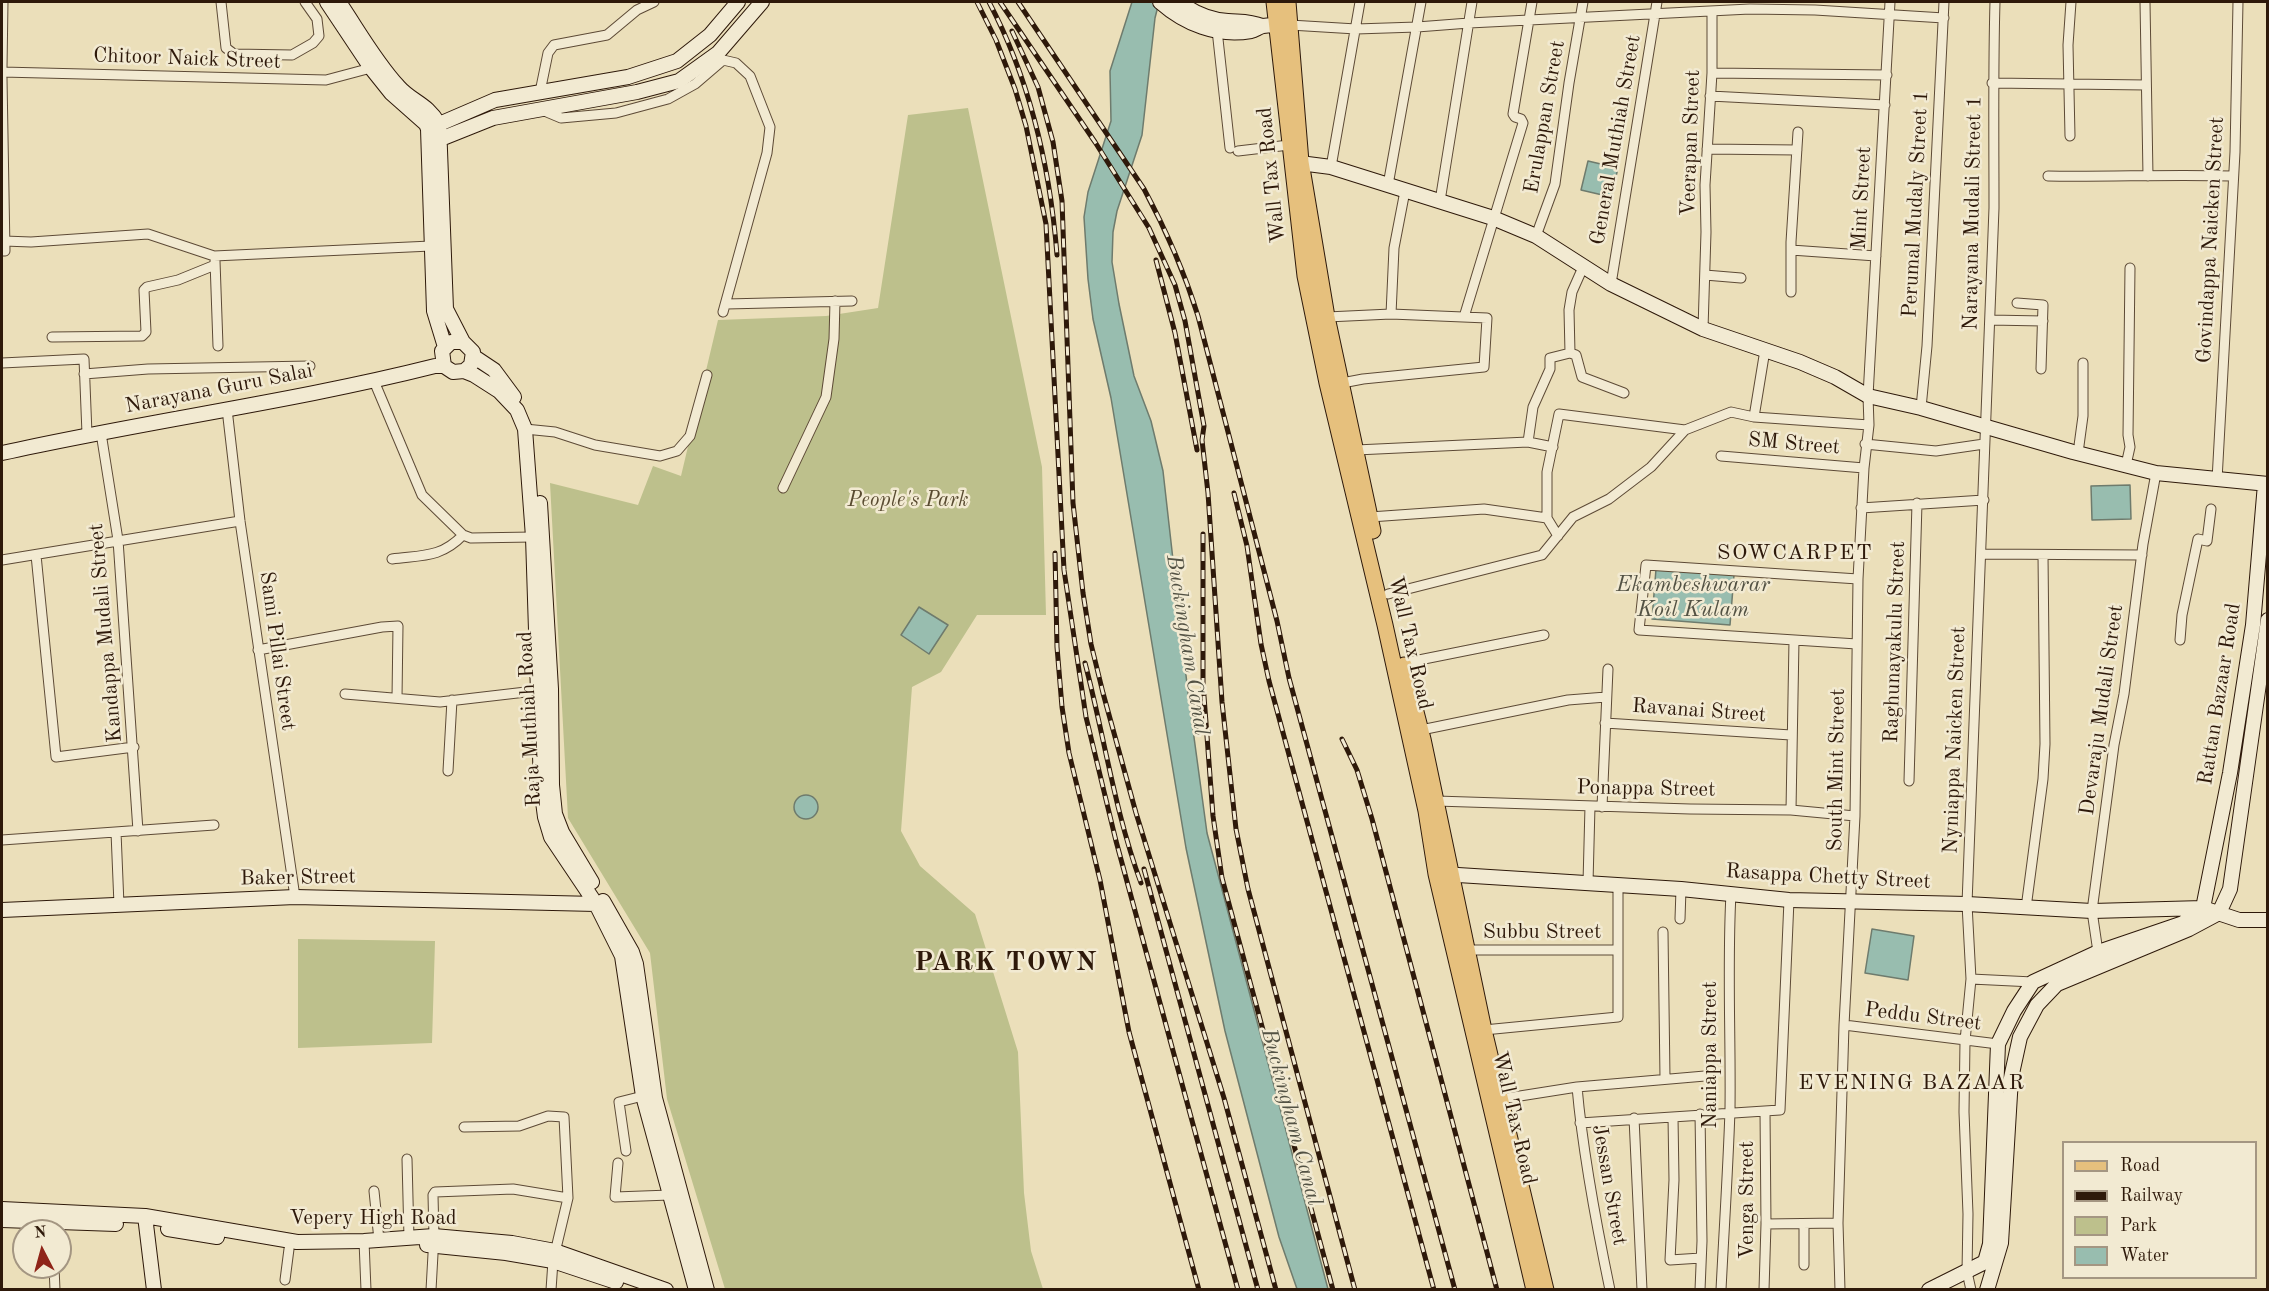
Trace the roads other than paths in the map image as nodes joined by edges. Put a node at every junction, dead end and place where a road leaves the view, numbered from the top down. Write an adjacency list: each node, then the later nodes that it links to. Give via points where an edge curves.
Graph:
1 (3, 2): 37 (street)
2 (221, 2): 3 (street, via 226,48 230,52 292,55 319,36 317,19)
3 (305, 2)
4 (327, 2): 36 (main road)
5 (339, 2): 48 (main road, via 399,88 432,112)
6 (654, 2): 44 (street, via 637,9 607,35 554,45 548,53)
7 (738, 2): 44 (main road, via 710,35 677,61 628,77)
8 (762, 2): 47 (main road, via 718,53 679,81)
9 (1285, 2): 32 (main road, Wall Tax Road)
10 (1360, 2): 34 (street)
11 (1421, 2): 33 (street)
12 (1472, 2): 31 (street)
13 (1532, 2): 30 (street)
14 (1583, 2): 28 (street, Erulappan Street)
15 (1658, 2): 26 (street, General Muthiah Street)
16 (1890, 2): 27 (street, Mint Street)
17 (1944, 2): 29 (street, Perumal Mudaly Street 1)
18 (1995, 2): 41 (street, Narayana Mudali Street 1)
19 (2071, 2): 42 (street)
20 (2145, 2): 43 (street)
21 (2238, 2): 59 (street, Govindappa Naicken Street)
22 (1172, 5): 32 (main road, via 1214,20); 35 (main road, via 1194,24)
23 (1750, 5): 24 (street); 25 (street)
24 (1815, 6): 27 (street)
25 (1712, 11): 26 (street); 38 (street, Veerapan Street)
26 (1656, 13): 28 (street); 74 (street, General Muthiah Street)
27 (1890, 15): 29 (street); 39 (street, Mint Street)
28 (1580, 18): 30 (street); 64 (street, Erulappan Street, via 1556,184)
29 (1944, 18): 104 (street, Perumal Mudaly Street 1)
30 (1529, 20): 31 (street); 63 (street, via 1513,114 1522,123)
31 (1469, 23): 33 (street); 62 (street)
32 (1276, 26): 34 (street); 35 (main road, via 1252,31); 52 (main road, Wall Tax Road); 55 (main road, Wall Tax Road)
33 (1417, 27): 34 (street); 60 (street)
34 (1356, 28): 56 (street)
35 (1217, 30): 52 (street, via 1234,149)
36 (371, 68): 37 (street, Chitoor Naick Street, via 326,80); 48 (main road, via 391,93)
37 (2, 70)
38 (1712, 73): 39 (street); 45 (street, Veerapan Street)
39 (1887, 75): 46 (street, Mint Street)
40 (2, 78): 66 (street)
41 (1992, 83): 42 (street); 82 (street, Narayana Mudali Street 1, via 1995,208)
42 (2069, 83): 43 (street); 50 (street)
43 (2146, 85): 58 (street)
44 (540, 92): 48 (main road, via 495,100)
45 (1710, 96): 46 (street); 53 (street, Veerapan Street)
46 (1885, 105): 68 (street, Mint Street)
47 (540, 110): 51 (main road, via 493,118); 77 (street, via 561,118 616,113 668,99 695,84 723,60 736,63 750,76 770,127 767,153 724,308)
48 (433, 126): 51 (main road)
49 (1798, 132): 54 (street)
50 (2070, 136)
51 (436, 144): 65 (main road); 86 (main road, via 446,309)
52 (1289, 145): 55 (main road, Wall Tax Road)
53 (1707, 149): 54 (street); 72 (street, Veerapan Street)
54 (1797, 150): 67 (street)
55 (1296, 162): 56 (main road); 80 (main road, Wall Tax Road); 152 (main road, Wall Tax Road, via 1305,276 1327,383)
56 (1331, 167): 60 (main road)
57 (2048, 176): 58 (street)
58 (2148, 176): 59 (street)
59 (2233, 176): 123 (street, Govindappa Naicken Street)
60 (1388, 185): 61 (main road)
61 (1405, 190): 62 (main road); 79 (street, via 1394,248)
62 (1440, 201): 63 (main road)
63 (1493, 218): 64 (main road); 81 (street)
64 (1536, 236): 70 (main road)
65 (431, 246): 69 (street); 88 (main road, via 434,311)
66 (4, 248): 69 (street, via 31,242 148,234)
67 (1791, 250): 68 (street); 75 (street)
68 (1876, 256): 103 (street, Mint Street)
69 (215, 260): 85 (street, via 178,280 147,286 146,332 142,336); 87 (street)
70 (1584, 265): 74 (main road); 90 (street, via 1569,310)
71 (2130, 268): 120 (street, via 2130,447)
72 (1705, 275): 73 (street); 84 (street, Veerapan Street)
73 (1741, 278)
74 (1611, 284): 84 (main road)
75 (1791, 292)
76 (852, 301): 77 (street)
77 (835, 302): 125 (street, via 826,397)
78 (2017, 303): 83 (street, via 2043,305)
79 (1391, 314): 80 (street); 81 (street)
80 (1327, 317): 101 (main road, Wall Tax Road)
81 (1464, 317): 101 (street, via 1486,317 1484,368)
82 (1990, 320): 83 (street); 108 (street, Narayana Mudali Street 1)
83 (2043, 321): 96 (street)
84 (1703, 329): 89 (main road)
85 (52, 337)
86 (463, 342): 88 (main road, via 451,342); 91 (main road)
87 (218, 346)
88 (445, 347): 95 (main road, via 441,356)
89 (1765, 350): 103 (main road, via 1834,377); 106 (street)
90 (1570, 353): 102 (street, via 1576,355 1582,377); 112 (street, via 1550,358 1550,369 1533,407)
91 (473, 356): 97 (main road); 109 (main road, Raja Muthiah Road, via 494,370 521,406)
92 (2, 363): 98 (street, via 84,359)
93 (2083, 363): 118 (street)
94 (310, 366): 98 (street)
95 (444, 366): 97 (main road, via 453,372); 100 (main road, Narayana Guru Salai)
96 (2041, 369)
97 (464, 371): 109 (main road, Raja Muthiah Road, via 499,391)
98 (84, 374): 111 (street, Kandappa Mudali Street)
99 (707, 375): 109 (street, via 690,436 677,451 649,455)
100 (374, 381): 105 (main road, Narayana Guru Salai); 133 (street, via 422,495)
101 (1342, 383): 116 (main road, Wall Tax Road)
102 (1624, 393)
103 (1868, 396): 104 (main road); 107 (street, South Mint Street)
104 (1921, 408): 108 (main road)
105 (227, 409): 111 (main road, Narayana Guru Salai); 132 (street, Sami Pillai Street)
106 (1754, 417): 107 (street); 110 (street, via 1731,412)
107 (1869, 425): 113 (street, South Mint Street)
108 (1984, 426): 114 (street, Nyniappa Naicken Street); 118 (main road)
109 (529, 429): 135 (main road, Raja Muthiah Road); 154 (main road, Raja Muthiah Road, via 536,442)
110 (1685, 430): 115 (street, via 1559,414); 134 (street, via 1651,467 1609,499 1574,517)
111 (94, 434): 117 (main road, Narayana Guru Salai); 136 (street, Kandappa Mudali Street)
112 (1528, 442): 115 (street); 116 (street)
113 (1865, 444): 114 (street, via 1936,451); 121 (street, South Mint Street)
114 (1984, 444): 126 (street, Nyniappa Naicken Street)
115 (1553, 447): 131 (street, via 1547,472)
116 (1356, 450): 130 (main road, Wall Tax Road)
117 (2, 453)
118 (2078, 453): 120 (main road)
119 (1721, 456): 121 (street, SM Street)
120 (2126, 465): 122 (main road)
121 (1864, 468): 128 (street, South Mint Street)
122 (2157, 473): 123 (main road); 140 (street, Devaraju Mudali Street)
123 (2217, 480): 124 (main road)
124 (2266, 484): 141 (main road, Rattan Bazaar Road)
125 (783, 488)
126 (1984, 500): 127 (street); 137 (street, Nyniappa Naicken Street)
127 (1917, 504): 128 (street); 164 (street, Raghunayakulu Street)
128 (1861, 508): 144 (street, South Mint Street)
129 (2211, 509): 149 (street, via 2207,541 2198,539 2182,615)
130 (1370, 517): 131 (street, via 1484,509); 145 (main road, Wall Tax Road)
131 (1547, 518): 134 (street)
132 (240, 521): 136 (street); 151 (street, Sami Pillai Street)
133 (463, 535): 135 (street); 143 (street, via 441,552)
134 (1558, 536): 145 (street, via 1542,555)
135 (532, 537): 154 (main road, Raja Muthiah Road)
136 (118, 540): 138 (street); 162 (street, Kandappa Mudali Street)
137 (1981, 554): 139 (street); 184 (street, Nyniappa Naicken Street)
138 (36, 555): 142 (street); 162 (street, via 56,757)
139 (2043, 555): 140 (street); 186 (street, via 2045,744)
140 (2142, 555): 189 (street, Devaraju Mudali Street)
141 (2263, 557): 187 (main road, Rattan Bazaar Road, via 2230,773)
142 (2, 560)
143 (392, 560)
144 (1858, 579): 148 (street, via 1646,565 1639,630); 150 (street, South Mint Street)
145 (1388, 594): 152 (main road, Wall Tax Road)
146 (2268, 620): 190 (main road, Rattan Bazaar Road, via 2230,889)
147 (1544, 635): 152 (street)
148 (1794, 640): 150 (street); 161 (street)
149 (2181, 640)
150 (1857, 644): 169 (street, South Mint Street)
151 (258, 650): 156 (street, via 398,626); 180 (street, Sami Pillai Street)
152 (1398, 664): 160 (main road, Wall Tax Road); 174 (main road, Wall Tax Road)
153 (1608, 669): 157 (street)
154 (545, 690): 158 (street); 183 (main road, Raja Muthiah Road, via 541,786 545,817 551,837); 197 (main road, Raja Muthiah Road, via 555,814)
155 (345, 694): 156 (street)
156 (397, 698): 158 (street)
157 (1606, 698): 159 (street); 160 (street, via 1568,700)
158 (452, 700): 163 (street)
159 (1605, 723): 161 (street, Ravanai Street); 167 (street)
160 (1421, 730): 165 (main road, Wall Tax Road)
161 (1791, 735): 168 (street)
162 (134, 747): 171 (street, Kandappa Mudali Street)
163 (448, 771)
164 (1909, 781)
165 (1436, 801): 166 (street, Ponappa Street); 175 (main road, Wall Tax Road)
166 (1590, 806): 167 (street, Ponappa Street); 176 (street)
167 (1602, 807): 168 (street, Ponappa Street)
168 (1791, 810): 169 (street, Ponappa Street)
169 (1855, 816): 182 (street, South Mint Street)
170 (214, 825): 171 (street)
171 (138, 831): 172 (street)
172 (116, 832): 173 (street); 185 (street)
173 (2, 840)
174 (1436, 874): 175 (main road, Rasappa Chetty Street); 249 (main road, Wall Tax Road)
175 (1452, 875): 176 (main road, Rasappa Chetty Street); 194 (main road, Wall Tax Road)
176 (1588, 883): 177 (main road, Rasappa Chetty Street)
177 (1618, 885): 178 (main road, Rasappa Chetty Street); 195 (street)
178 (1682, 889): 179 (main road, Rasappa Chetty Street); 191 (street)
179 (1731, 894): 181 (main road, Rasappa Chetty Street); 210 (street, Naniappa Street)
180 (295, 897): 183 (main road, Baker Street); 185 (main road, Baker Street)
181 (1789, 900): 182 (main road, Rasappa Chetty Street); 209 (street, via 1780,1110)
182 (1851, 902): 184 (main road, Rasappa Chetty Street); 200 (street, South Mint Street)
183 (596, 903): 197 (main road, Raja Muthiah Road)
184 (1967, 904): 186 (main road, Rasappa Chetty Street); 198 (street, Nyniappa Naicken Street)
185 (119, 905): 188 (main road, Baker Street)
186 (2026, 908): 189 (main road, Rasappa Chetty Street)
187 (2204, 908): 189 (main road, Rasappa Chetty Street); 190 (main road, Rasappa Chetty Street); 196 (main road, via 2183,923)
188 (2, 910)
189 (2092, 911): 196 (street, Devaraju Mudali Street)
190 (2218, 913): 192 (main road, Rasappa Chetty Street, via 2239,920); 216 (main road, via 2057,984 2037,1005 2020,1037)
191 (1680, 919)
192 (2268, 920)
193 (1663, 932): 205 (street)
194 (1467, 950): 195 (street, Subbu Street); 201 (main road, Wall Tax Road)
195 (1617, 950): 201 (street, via 1618,1017)
196 (2098, 952): 199 (main road)
197 (627, 954): 207 (main road, Raja Muthiah Road); 248 (main road, Raja Muthiah Road, via 636,964 655,1098)
198 (1971, 979): 199 (street); 202 (street, Nyniappa Naicken Street)
199 (2033, 982): 203 (main road)
200 (1844, 1026): 202 (street, Peddu Street); 227 (street, South Mint Street)
201 (1485, 1030): 208 (main road, Wall Tax Road)
202 (1965, 1041): 203 (street, Peddu Street); 238 (street, Nyniappa Naicken Street)
203 (1998, 1044): 216 (main road)
204 (1705, 1076): 205 (street)
205 (1665, 1078): 206 (street)
206 (1577, 1087): 208 (street); 214 (street, Jessan Street)
207 (643, 1095): 217 (street, via 619,1102); 221 (main road, Raja Muthiah Road)
208 (1501, 1099): 250 (main road, Wall Tax Road)
209 (1765, 1111): 210 (street); 228 (street, Venga Street)
210 (1730, 1113): 211 (street); 254 (street, Naniappa Street)
211 (1700, 1114): 212 (street); 236 (street)
212 (1673, 1117): 213 (street); 236 (street, via 1670,1260)
213 (1634, 1118): 214 (street); 252 (street)
214 (1580, 1123): 251 (street, Jessan Street)
215 (464, 1127): 222 (street, via 519,1126 548,1116 564,1117)
216 (2001, 1127): 238 (main road, via 1990,1244 1985,1262); 259 (main road, via 2001,1243)
217 (626, 1151)
218 (407, 1159): 230 (street)
219 (618, 1163): 221 (street, via 615,1197)
220 (374, 1191): 231 (street)
221 (670, 1195): 247 (main road, Raja Muthiah Road)
222 (568, 1198): 232 (street, via 513,1189 438,1191 433,1195); 235 (street)
223 (2, 1209): 224 (main road, Vepery High Road)
224 (40, 1219)
225 (146, 1221): 226 (main road, Vepery High Road); 233 (main road, Vepery High Road, via 297,1242); 234 (main road, Vepery High Road); 241 (main road)
226 (72, 1222)
227 (1838, 1223): 229 (street); 256 (street, South Mint Street)
228 (1766, 1224): 229 (street); 255 (street, Venga Street)
229 (1804, 1224): 237 (street)
230 (409, 1238): 231 (main road, Vepery High Road); 232 (main road, Vepery High Road)
231 (379, 1240): 233 (main road, Vepery High Road)
232 (433, 1240): 233 (main road, Vepery High Road); 235 (main road, Vepery High Road, via 512,1243); 243 (street)
233 (364, 1245): 234 (main road, Vepery High Road, via 318,1252); 242 (street)
234 (289, 1249): 239 (street)
235 (554, 1256): 240 (main road, Vepery High Road); 244 (street); 246 (main road, Vepery High Road)
236 (1701, 1258): 253 (street)
237 (1804, 1265)
238 (1967, 1272): 257 (main road); 258 (street, Nyniappa Naicken Street)
239 (285, 1280)
240 (604, 1284): 245 (main road, Vepery High Road)
241 (154, 1290)
242 (366, 1290)
243 (430, 1290)
244 (550, 1290)
245 (641, 1290)
246 (666, 1290)
247 (696, 1290)
248 (707, 1290)
249 (1534, 1290)
250 (1546, 1290)
251 (1610, 1290)
252 (1642, 1290)
253 (1700, 1290)
254 (1721, 1290)
255 (1764, 1290)
256 (1840, 1290)
257 (1929, 1290)
258 (1971, 1290)
259 (1987, 1290)

